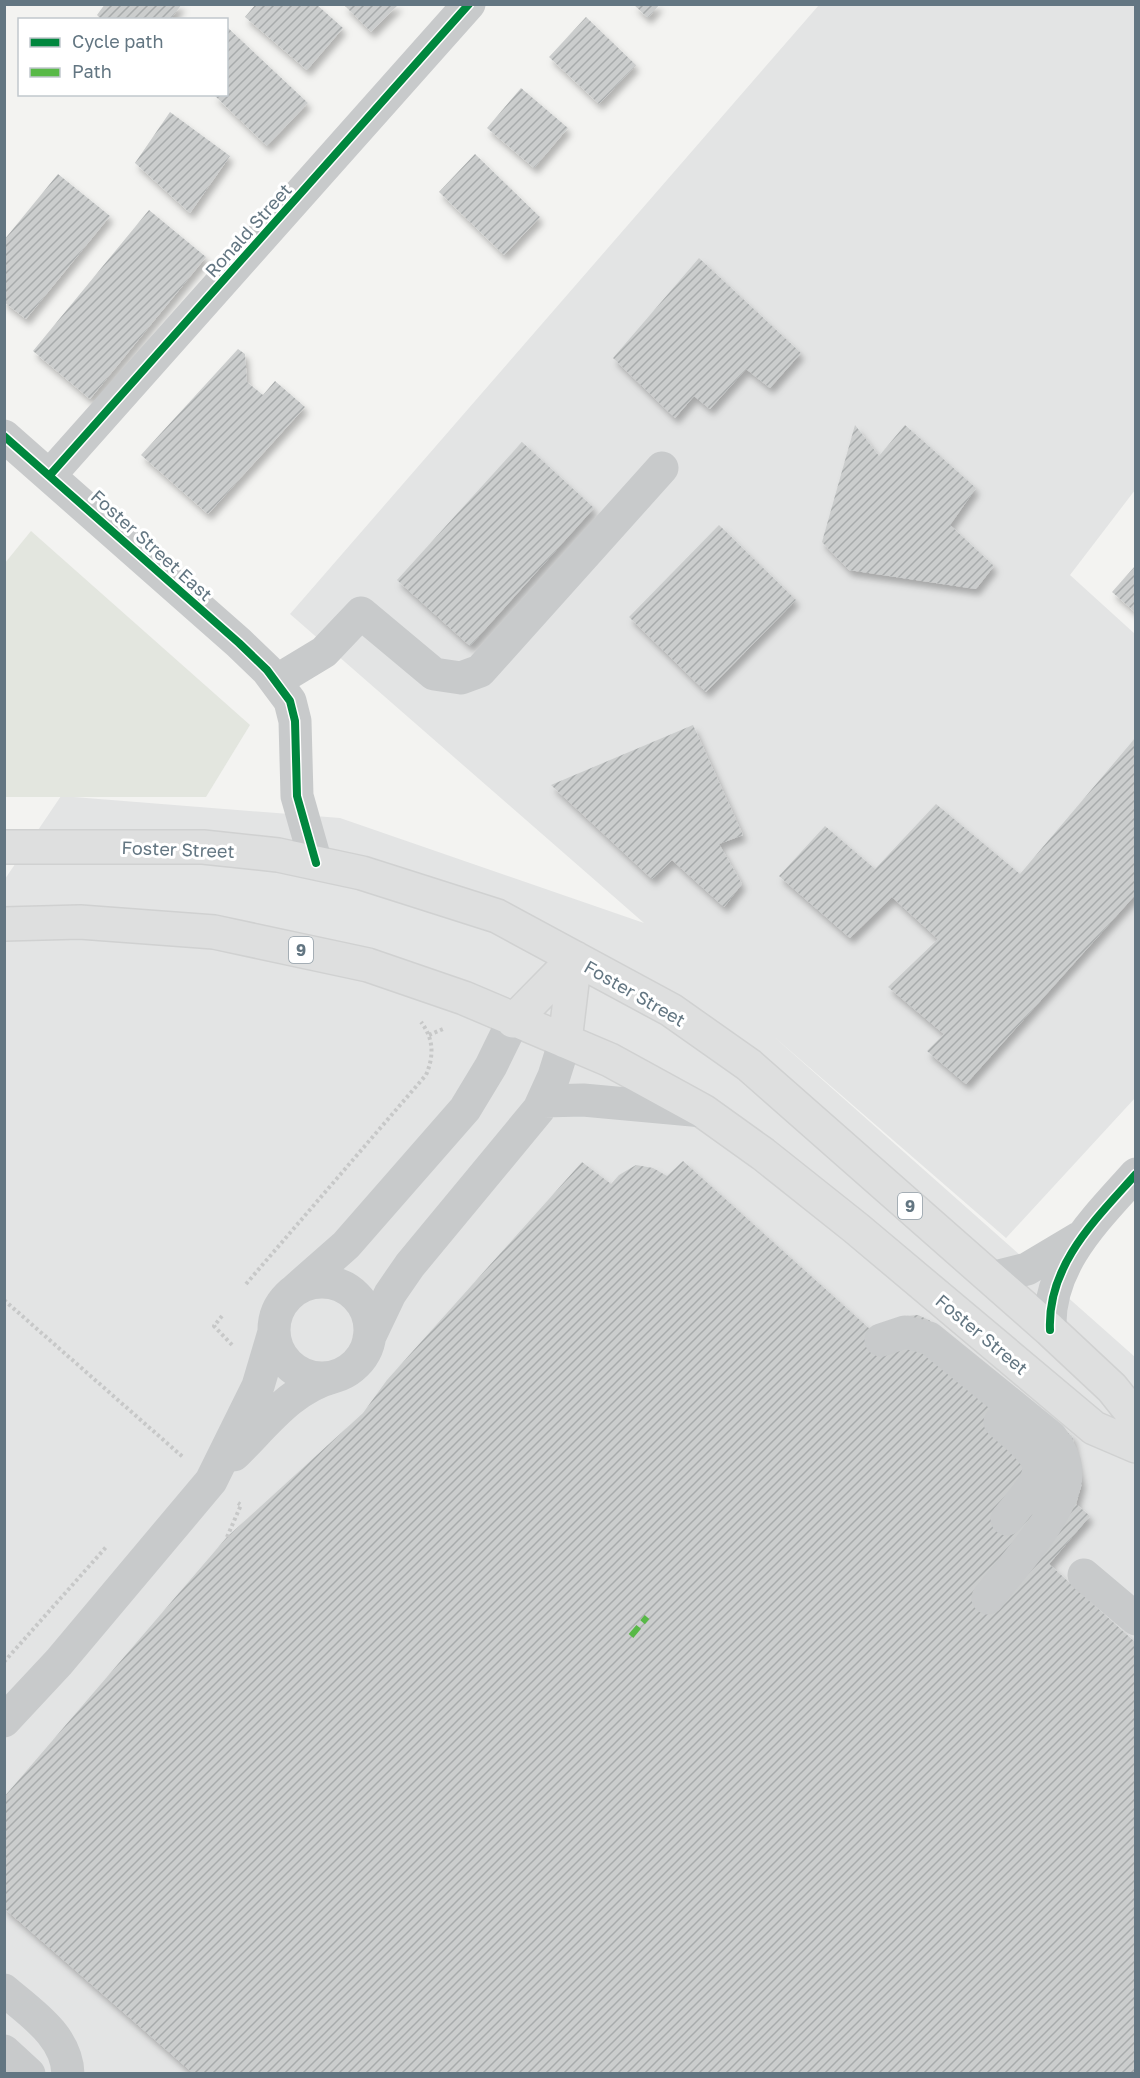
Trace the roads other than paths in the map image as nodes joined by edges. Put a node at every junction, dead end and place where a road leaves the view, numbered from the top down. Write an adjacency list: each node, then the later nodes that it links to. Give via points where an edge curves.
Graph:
1 (469, 4): 4 (street, Ronald Street)
2 (4, 436): 4 (street, Foster Street East)
3 (662, 468): 5 (street, via 480,671 461,678 434,674 361,613 324,652)
4 (50, 475): 5 (street, Foster Street East, via 239,643)
5 (276, 681): 7 (street, Foster Street East, via 288,697 293,713 297,796)
6 (4, 847): 7 (highway, Foster Street / 9, via 203,847)
7 (316, 863): 9 (highway, Foster Street / 9, via 430,893 497,916)
8 (4, 924): 10 (highway, Foster Street / 9, via 80,922 214,932 368,965 464,998)
9 (575, 958): 10 (highway); 11 (highway); 16 (highway, Foster Street / 9, via 670,1010 748,1065)
10 (513, 1021): 11 (highway, Foster Street / 9); 17 (street, via 465,1109 346,1245)
11 (565, 1041): 12 (street); 13 (highway, Foster Street / 9, via 610,1060)
12 (543, 1101): 13 (street, via 583,1100); 20 (street, via 399,1281)
13 (703, 1111): 24 (highway, Foster Street / 9, via 856,1228 1094,1428)
14 (1136, 1174): 15 (street)
15 (1079, 1238): 16 (street, via 1027,1269); 18 (street, via 1054,1293)
16 (991, 1278): 18 (highway, Foster Street / 9)
17 (295, 1290): 19 (street, via 278,1310); 20 (street, via 309,1283 325,1282 348,1289 364,1307 370,1322)
18 (1050, 1330): 23 (highway, Foster Street / 9, via 1112,1388)
19 (274, 1332): 22 (street, via 280,1355 290,1366 311,1377); 25 (street, via 261,1378)
20 (369, 1338): 22 (street, via 357,1363)
21 (889, 1346): 27 (street, via 926,1359 1033,1453 1040,1473 1028,1510)
22 (334, 1377): 25 (street, via 308,1385 292,1397)
23 (1136, 1418)
24 (1136, 1446)
25 (215, 1475): 29 (street)
26 (1084, 1575): 28 (street)
27 (988, 1598)
28 (1136, 1619)
29 (4, 1721)
30 (4, 1990): 33 (street, via 58,2040 66,2056)
31 (4, 2051): 32 (street)
32 (28, 2073)
33 (68, 2073)

